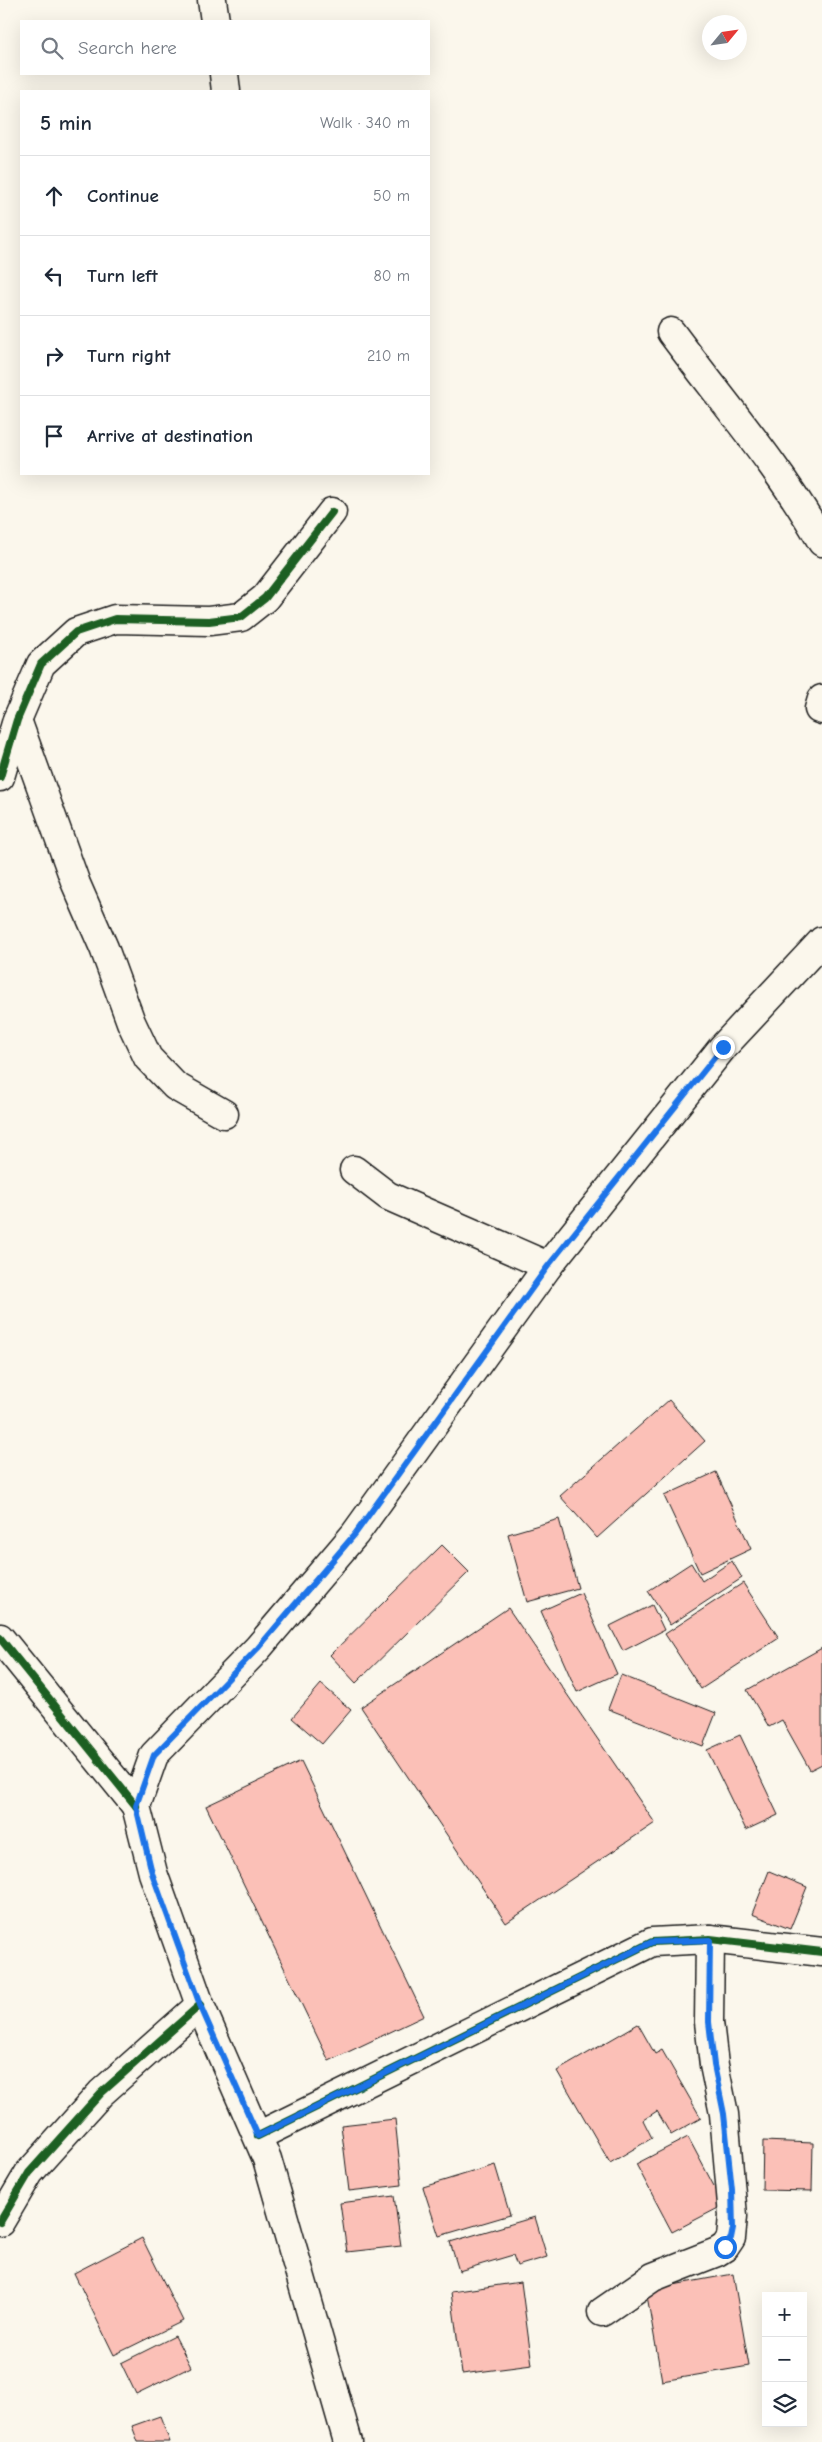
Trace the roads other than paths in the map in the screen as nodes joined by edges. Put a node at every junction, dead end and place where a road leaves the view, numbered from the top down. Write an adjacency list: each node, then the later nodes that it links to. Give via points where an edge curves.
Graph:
1 (212, 0): 2 (main road)
2 (215, 20)
3 (224, 75): 4 (main road)
4 (226, 90)
5 (671, 332): 7 (main road, via 768,457)
6 (332, 512): 10 (main road, via 265,598 241,617 116,619 76,632 41,664)
7 (822, 542)
8 (822, 699): 9 (main road, via 819,709)
9 (822, 710)
10 (17, 720): 11 (main road); 13 (main road, via 76,884 148,1058 175,1086)
11 (0, 777)
12 (822, 941): 15 (main road, via 723,1047)
13 (224, 1114)
14 (354, 1170): 15 (main road, via 388,1196)
15 (548, 1266): 17 (main road, via 355,1534 258,1648 154,1755)
16 (0, 1638): 17 (main road)
17 (136, 1806): 20 (main road, via 152,1873)
18 (710, 1940): 19 (main road); 21 (main road, via 652,1942); 23 (main road, via 709,2022 724,2114 733,2216 731,2238 717,2252 653,2278)
19 (822, 1952)
20 (200, 2005): 21 (main road); 22 (main road, via 101,2092 29,2173)
21 (258, 2136): 24 (main road)
22 (0, 2222)
23 (602, 2312)
24 (348, 2442)

